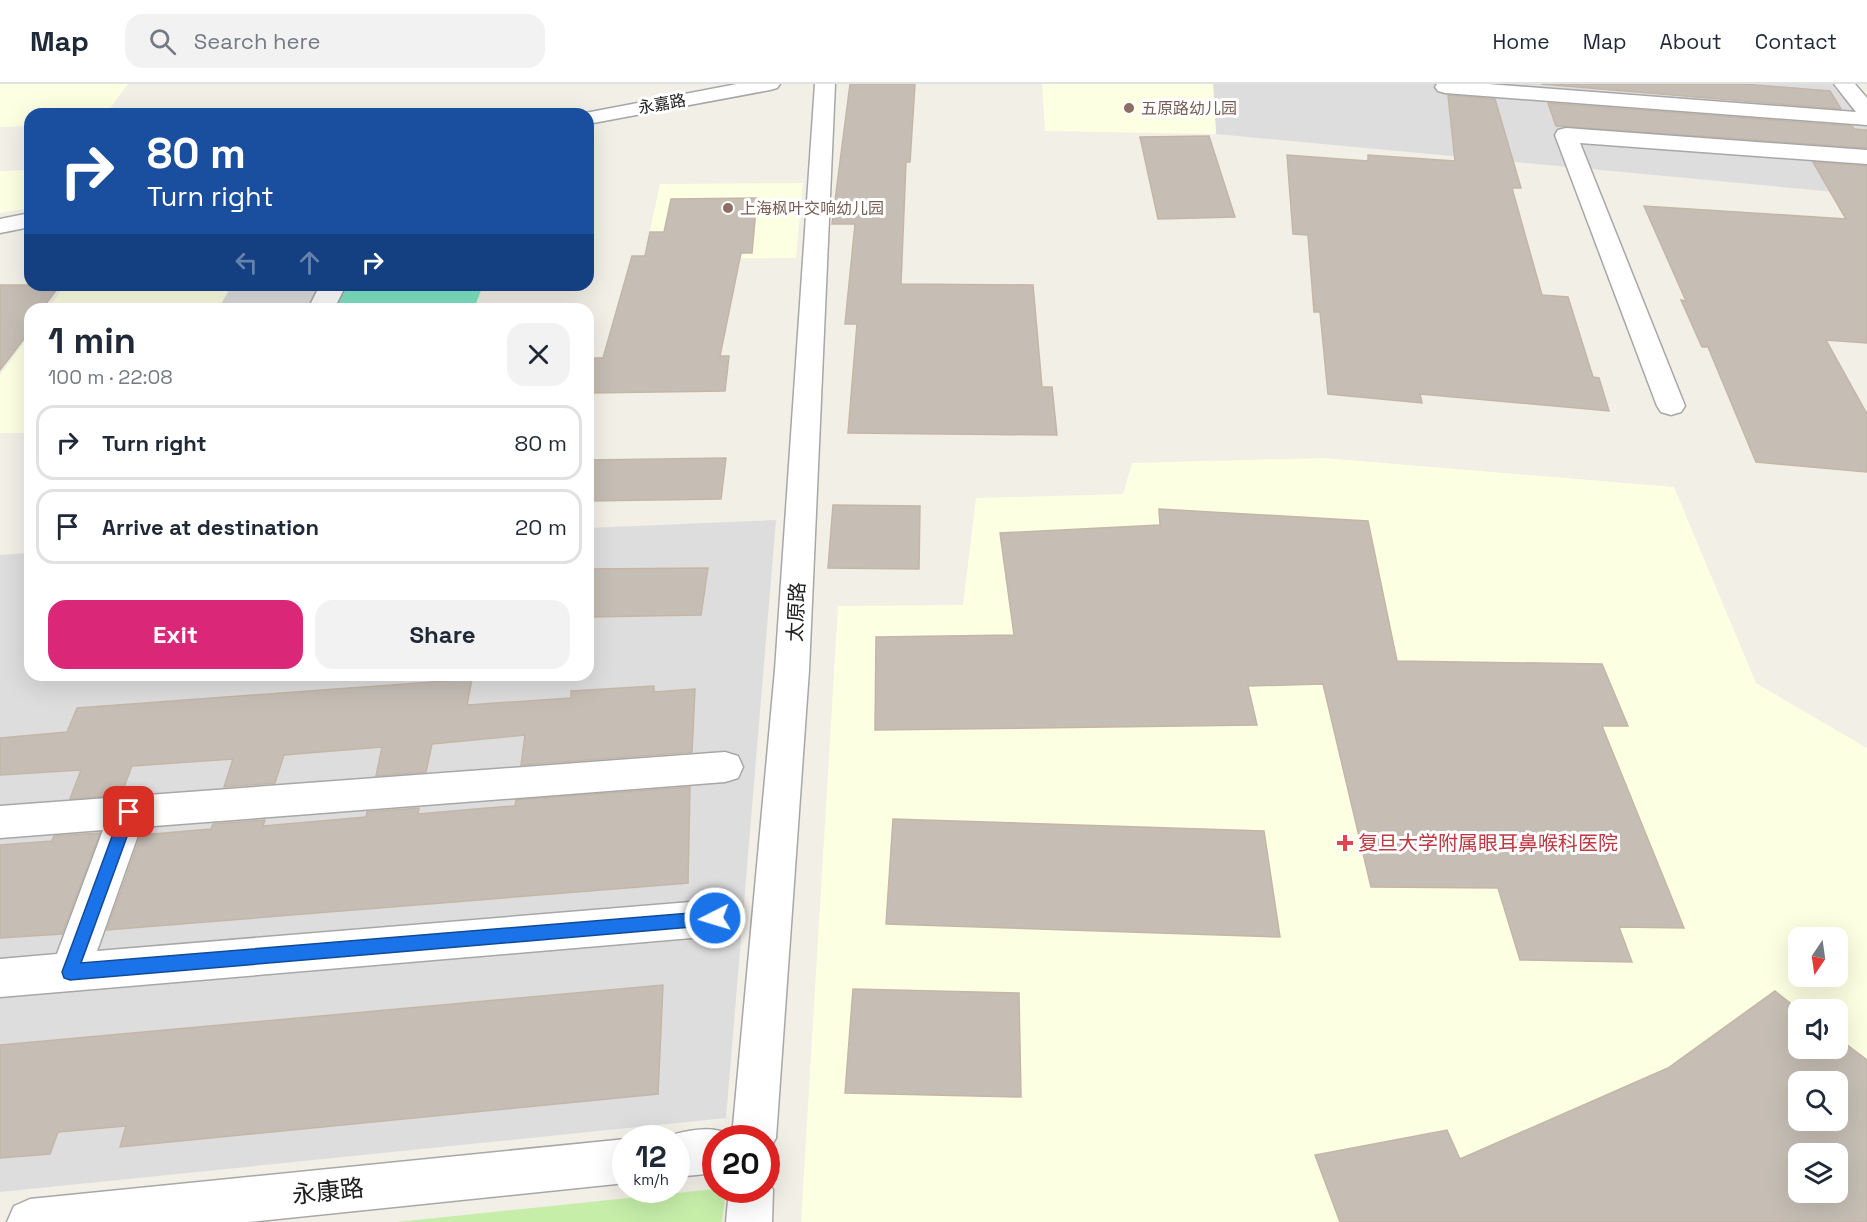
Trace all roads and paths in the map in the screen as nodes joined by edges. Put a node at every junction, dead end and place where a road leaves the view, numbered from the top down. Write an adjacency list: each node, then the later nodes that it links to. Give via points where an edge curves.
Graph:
1 (770, 84): 6 (street, 永嘉路)
2 (825, 84): 18 (street, 太原路, via 792,670)
3 (1844, 84): 5 (street)
4 (1445, 87): 7 (street)
5 (1867, 112)
6 (594, 117)
7 (1867, 119)
8 (1867, 157): 11 (street, via 1566,135)
9 (24, 221): 10 (street)
10 (0, 226)
11 (1671, 406)
12 (725, 767): 13 (street)
13 (129, 812): 14 (street); 16 (street)
14 (0, 822)
15 (715, 918): 16 (street)
16 (70, 972): 17 (street)
17 (0, 978)
18 (755, 1125)
19 (612, 1162): 21 (street, 永康路)
20 (750, 1203): 22 (street)
21 (30, 1222)
22 (749, 1222)

